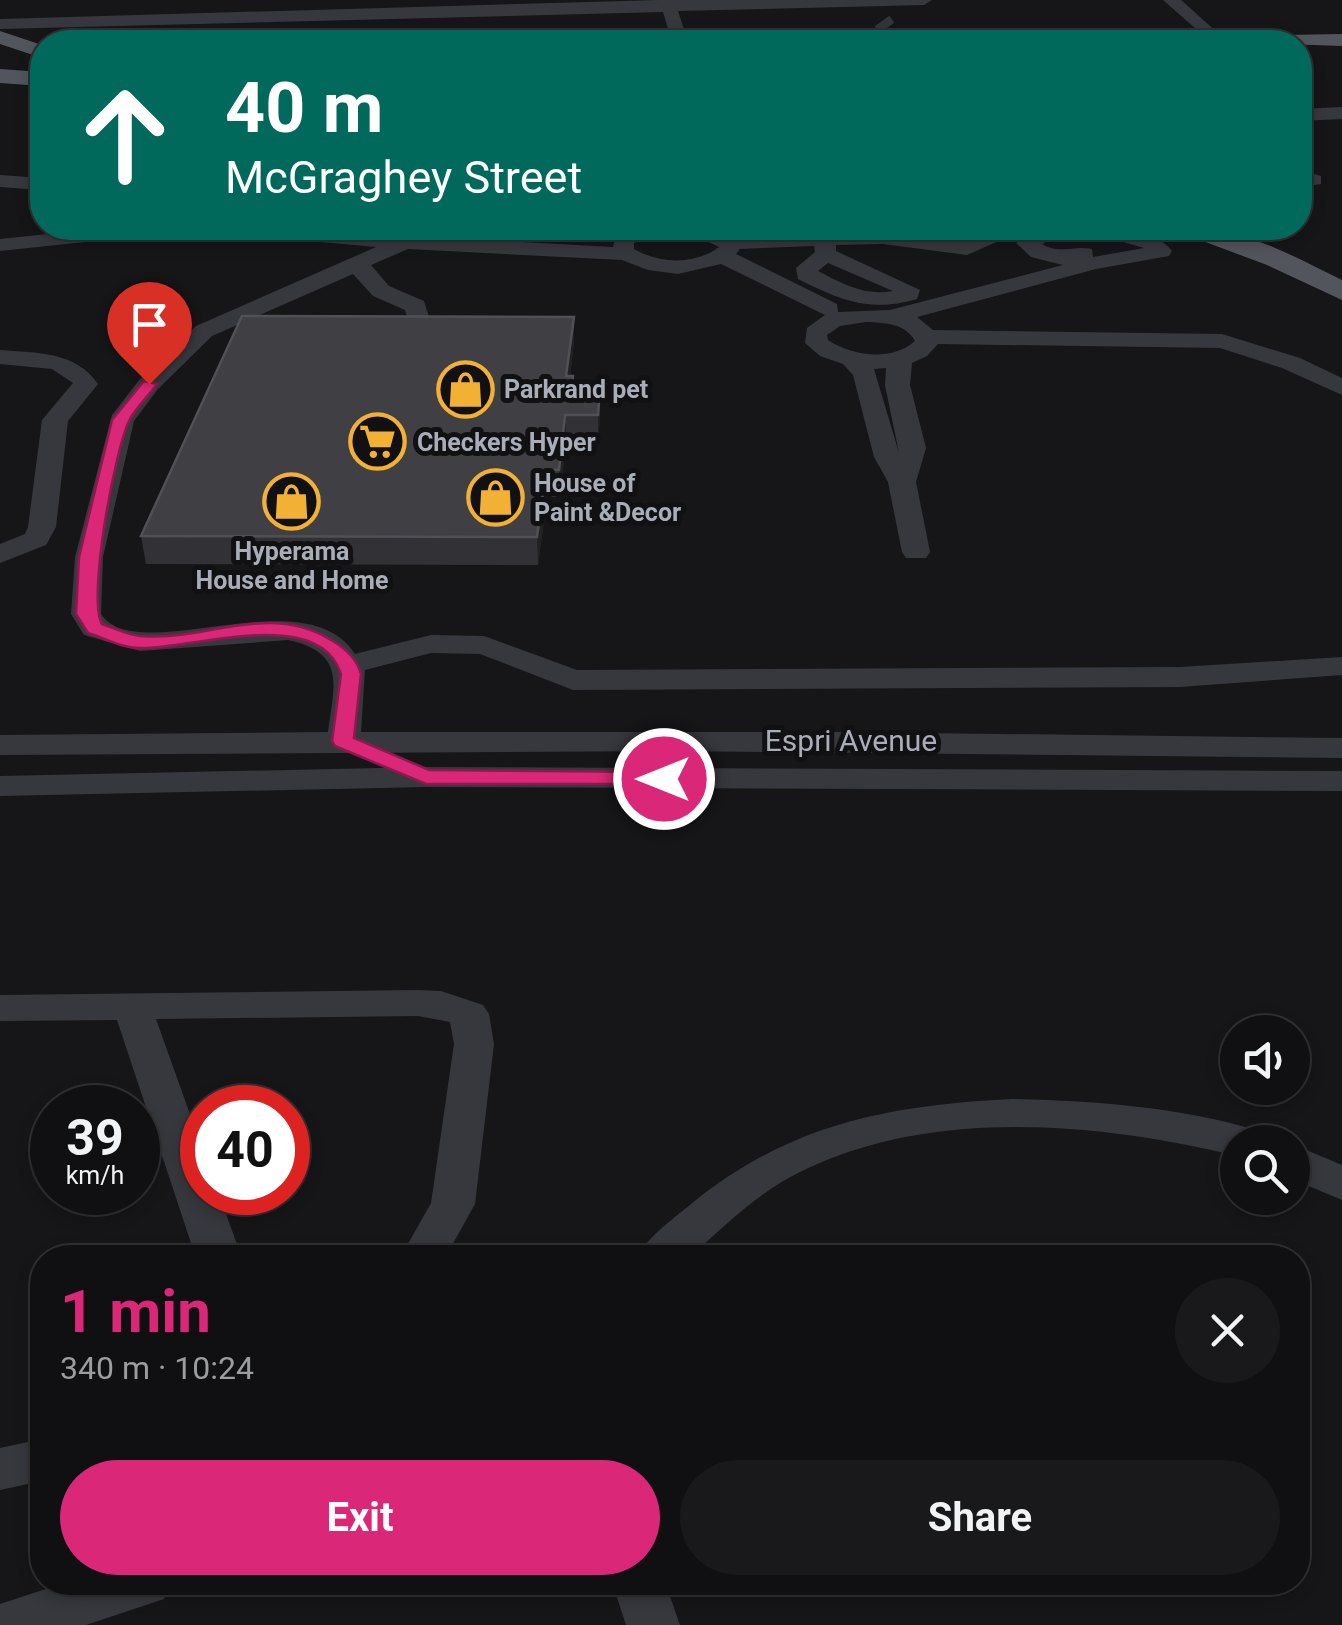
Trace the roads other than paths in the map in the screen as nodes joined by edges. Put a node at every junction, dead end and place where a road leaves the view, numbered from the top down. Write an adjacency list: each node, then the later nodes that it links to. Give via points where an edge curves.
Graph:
1 (185, 0): 5 (street); 8 (street, via 179,6 184,12)
2 (1170, 0): 14 (street)
3 (668, 3): 6 (street); 10 (street); 11 (street)
4 (924, 3): 10 (street); 13 (street)
5 (103, 10): 7 (street); 8 (street); 9 (street)
6 (429, 14): 8 (street); 9 (street)
7 (2, 15): 9 (street)
8 (213, 16)
9 (36, 23)
10 (883, 24): 12 (street)
11 (676, 30)
12 (913, 30)
13 (946, 30)
14 (1206, 30)
15 (0, 37): 19 (main road)
16 (1342, 40): 17 (main road)
17 (1312, 41)
18 (1342, 47): 20 (main road)
19 (30, 48)
20 (1312, 48)
21 (0, 62): 22 (main road)
22 (30, 63)
23 (0, 76): 24 (main road)
24 (30, 77)
25 (1342, 114): 26 (street)
26 (1312, 115)
27 (0, 181): 28 (street)
28 (30, 183)
29 (47, 240): 42 (street)
30 (409, 240): 46 (street)
31 (644, 240): 45 (street, via 657,264)
32 (722, 240): 43 (street)
33 (823, 240): 43 (street)
34 (862, 240): 48 (street, via 879,258)
35 (908, 240): 36 (street, via 967,248)
36 (987, 240)
37 (1031, 240): 38 (street, via 1026,242 1040,253 1059,259)
38 (1117, 240)
39 (1140, 240): 48 (street, via 1161,251)
40 (1227, 240): 47 (main road)
41 (1289, 240): 44 (main road)
42 (0, 245)
43 (726, 250): 45 (street); 49 (street)
44 (1342, 262)
45 (694, 264): 52 (street)
46 (352, 265): 51 (street, via 368,272 384,295 416,306); 61 (street, via 204,331 120,420 88,557 86,614 95,628 136,642 286,629 313,637)
47 (1342, 290)
48 (961, 296): 50 (street)
49 (854, 316): 50 (street); 52 (street)
50 (890, 317): 53 (street, via 920,327)
51 (418, 320)
52 (824, 324): 55 (street, via 815,333 817,343)
53 (928, 337): 56 (street, via 925,347); 57 (street, via 1222,341)
54 (0, 357): 60 (street, via 63,365 86,384 52,430 36,539)
55 (851, 358): 56 (street); 58 (street, via 866,372 887,457)
56 (902, 358): 58 (street, via 897,388 913,458)
57 (1342, 388)
58 (902, 482): 59 (street)
59 (916, 552)
60 (0, 554)
61 (348, 665): 62 (street, via 431,644 484,645 572,680 1180,677); 63 (street)
62 (1342, 666)
63 (343, 741): 64 (street, Espri Avenue); 65 (street, Espri Avenue); 66 (street)
64 (0, 745)
65 (1342, 748)
66 (426, 777): 67 (street, Espri Avenue); 68 (street)
67 (1342, 781)
68 (0, 786)
69 (0, 1008): 70 (street)
70 (133, 1008): 74 (street); 75 (street, via 418,1003 469,1014 474,1044 453,1204)
71 (1220, 1136): 76 (street, via 1016,1114 890,1127 788,1159 729,1196)
72 (1310, 1169): 73 (street)
73 (1342, 1184)
74 (215, 1245)
75 (429, 1245)
76 (674, 1245)
77 (30, 1463): 78 (street)
78 (0, 1470)
79 (104, 1595): 81 (street)
80 (643, 1595): 82 (street)
81 (10, 1625)
82 (653, 1625)

